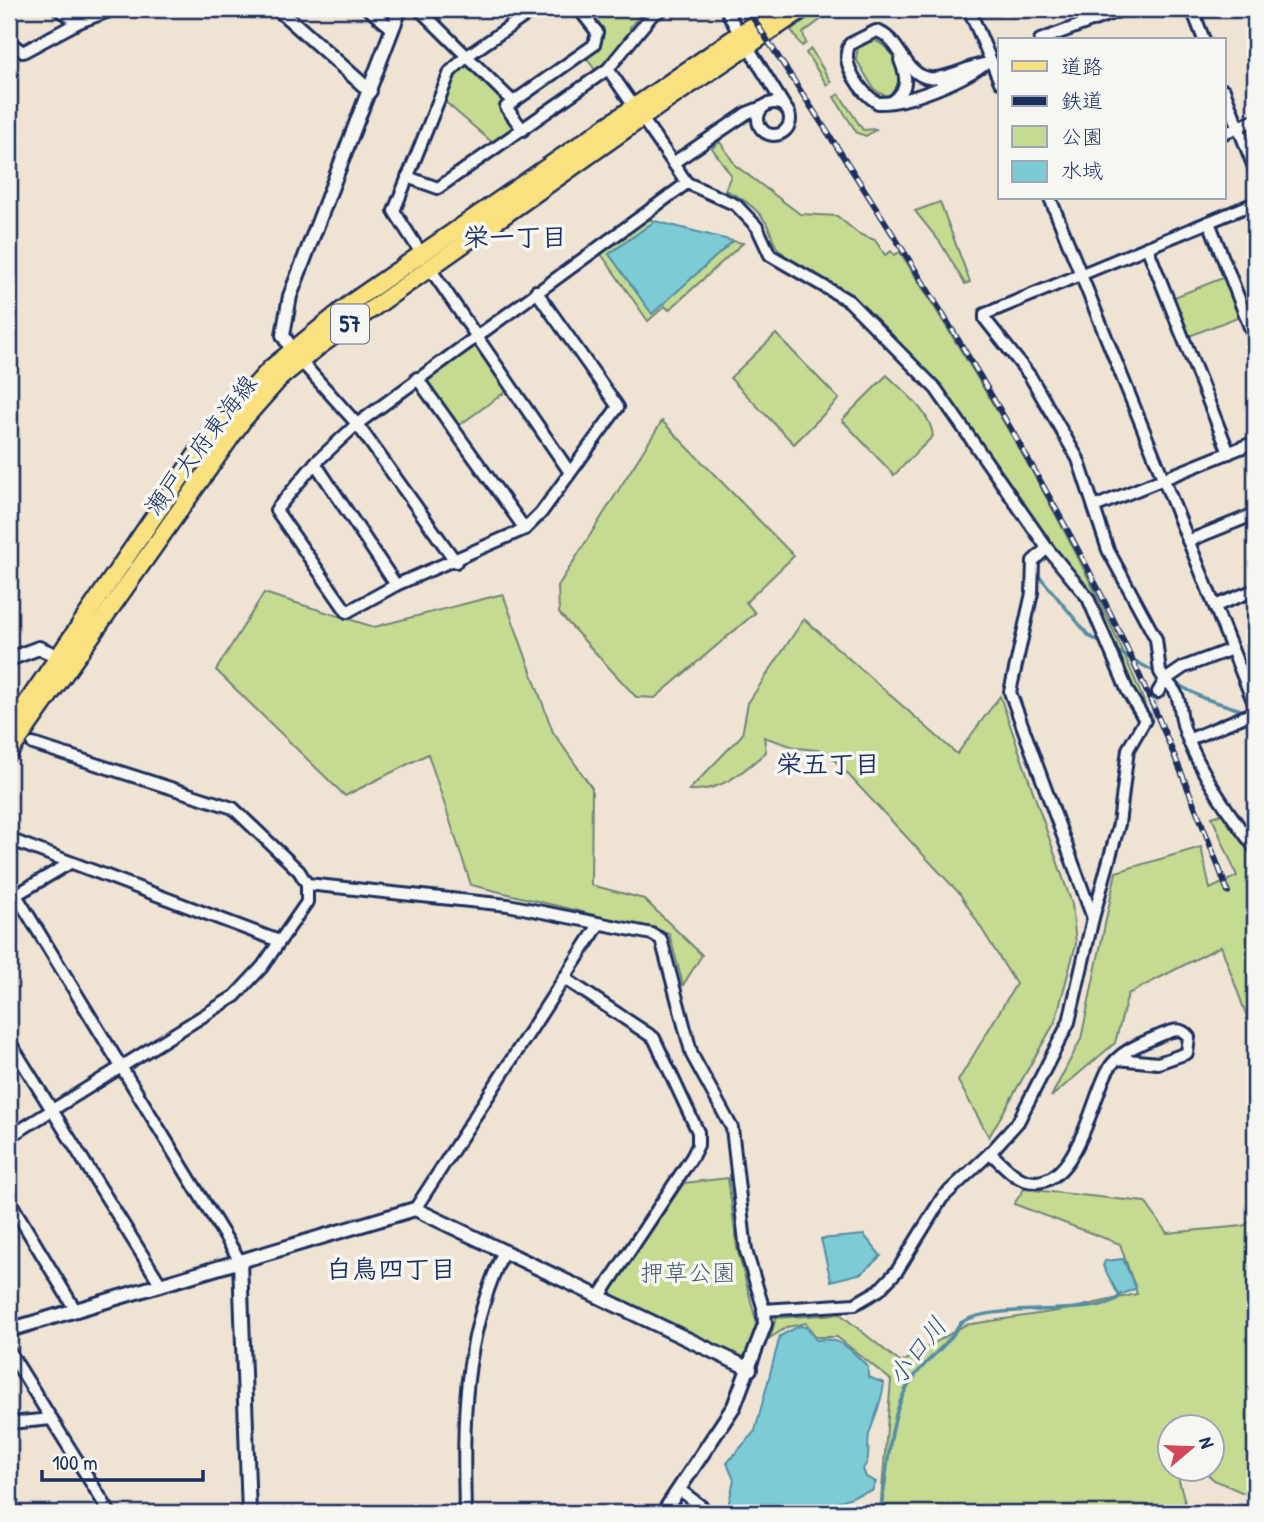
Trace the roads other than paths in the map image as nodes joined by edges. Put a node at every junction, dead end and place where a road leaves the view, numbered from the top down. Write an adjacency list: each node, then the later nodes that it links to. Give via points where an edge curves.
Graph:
1 (58, 9): 16 (street)
2 (115, 9): 16 (street)
3 (278, 9): 27 (street)
4 (368, 9): 17 (street)
5 (400, 9): 17 (street)
6 (419, 9): 23 (street)
7 (535, 9): 23 (street)
8 (579, 9): 30 (street, via 597,32 594,45)
9 (663, 9): 25 (street, via 652,15)
10 (726, 9): 20 (street)
11 (776, 9): 20 (main road, 瀬戸大府東海線 / 57)
12 (803, 9): 20 (main road, 瀬戸大府東海線 / 57)
13 (969, 9): 24 (street)
14 (1124, 9): 18 (street)
15 (1192, 9): 19 (street)
16 (79, 22): 21 (street, via 23,52)
17 (393, 29): 27 (street)
18 (1045, 38)
19 (1203, 38)
20 (743, 41): 32 (street); 33 (main road, 瀬戸大府東海線 / 57)
21 (9, 42)
22 (896, 48): 24 (street, via 912,68 930,78); 29 (street, via 906,77 903,91); 29 (street, via 887,36 872,31 850,44 846,55 869,97 878,103)
23 (467, 56): 30 (street); 40 (street, via 450,72)
24 (991, 60): 26 (street); 29 (street, via 970,75)
25 (608, 69): 33 (street); 36 (street)
26 (998, 77)
27 (370, 91): 51 (street, via 290,296 283,335)
28 (1226, 95): 35 (street)
29 (893, 101)
30 (513, 102): 36 (street, via 506,107)
31 (765, 106): 32 (street, via 780,104); 32 (street, via 759,124 769,134 787,129); 38 (street, via 747,113)
32 (787, 110)
33 (639, 113): 38 (street); 46 (main road, 瀬戸大府東海線 / 57)
34 (1255, 120): 35 (street)
35 (1238, 127): 37 (street); 39 (street)
36 (523, 130): 40 (street, via 438,188)
37 (1226, 132)
38 (673, 163): 41 (street)
39 (1255, 170)
40 (407, 177): 46 (street, via 394,211)
41 (688, 183): 48 (street); 63 (street, via 736,205 757,227 769,255 849,301 917,369 936,389)
42 (1054, 200): 47 (street)
43 (1255, 203): 44 (street)
44 (1209, 222): 45 (street); 50 (street)
45 (1147, 247): 47 (street); 55 (street)
46 (425, 260): 49 (street); 51 (main road, 瀬戸大府東海線 / 57)
47 (1081, 274): 58 (street); 59 (street, via 988,311 985,317 1030,376 1063,432 1078,459)
48 (536, 291): 49 (street); 57 (street, via 618,407)
49 (479, 337): 52 (street); 57 (street)
50 (1255, 340)
51 (296, 356): 53 (street); 70 (main road, 瀬戸大府東海線 / 57, via 251,389 207,439)
52 (417, 378): 53 (street); 61 (street)
53 (357, 424): 56 (street); 64 (street)
54 (1255, 442): 55 (street)
55 (1229, 453): 58 (street)
56 (315, 463): 65 (street); 65 (street, via 276,510 346,612)
57 (569, 471): 61 (street)
58 (1164, 479): 59 (street); 62 (street)
59 (1094, 507): 71 (street, via 1108,550 1156,639)
60 (1255, 514): 62 (street)
61 (525, 529): 64 (street)
62 (1188, 541): 67 (street)
63 (1047, 548): 84 (street, via 1033,561 1032,593 1010,692); 84 (street, via 1087,598 1128,692 1146,720 1128,748 1119,824)
64 (456, 562): 65 (street)
65 (396, 586)
66 (1255, 590): 67 (street)
67 (1215, 606): 68 (street)
68 (1232, 649): 71 (street, via 1184,667); 73 (street)
69 (9, 659): 70 (street, via 39,648)
70 (67, 660): 75 (main road, 瀬戸大府東海線 / 57); 78 (main road, 瀬戸大府東海線 / 57)
71 (1165, 680): 72 (street); 76 (street, via 1180,697)
72 (1158, 692)
73 (1255, 706)
74 (1255, 712): 76 (street)
75 (9, 729)
76 (1190, 739): 80 (street, via 1223,807)
77 (33, 744): 82 (street, via 233,807)
78 (9, 754)
79 (9, 839): 81 (street)
80 (1255, 848)
81 (71, 863): 83 (street); 86 (street)
82 (307, 884): 85 (street, via 508,905); 86 (street, via 307,902)
83 (12, 897): 90 (street)
84 (1093, 918): 93 (street, via 1069,1022 1018,1122)
85 (598, 926): 87 (street); 100 (street, via 652,934 664,946 692,1055 732,1128 746,1251)
86 (279, 942): 90 (street, via 235,996)
87 (564, 978): 95 (street); 99 (street, via 654,1038 698,1132 692,1157)
88 (9, 1041): 91 (street)
89 (1117, 1059): 89 (street, via 1174,1030 1189,1037 1187,1053 1167,1062); 93 (street, via 1108,1069 1081,1137 1059,1174 1041,1181 1021,1179)
90 (121, 1067): 91 (street); 97 (street)
91 (52, 1110): 92 (street); 98 (street)
92 (9, 1137)
93 (990, 1153): 100 (street, via 942,1198 897,1272 879,1290 855,1304)
94 (9, 1200): 101 (street)
95 (415, 1209): 96 (street); 97 (street)
96 (503, 1253): 99 (street); 110 (street, via 474,1333 465,1388)
97 (240, 1261): 98 (street); 109 (street)
98 (161, 1285): 101 (street)
99 (600, 1296): 104 (street)
100 (764, 1310): 104 (street, via 765,1324)
101 (76, 1311): 102 (street)
102 (9, 1330)
103 (9, 1351): 105 (street)
104 (750, 1369): 107 (street, via 734,1406)
105 (52, 1419): 106 (street); 108 (street)
106 (9, 1423)
107 (680, 1490): 111 (street); 112 (street)
108 (110, 1513)
109 (249, 1513)
110 (465, 1513)
111 (663, 1513)
112 (710, 1513)

